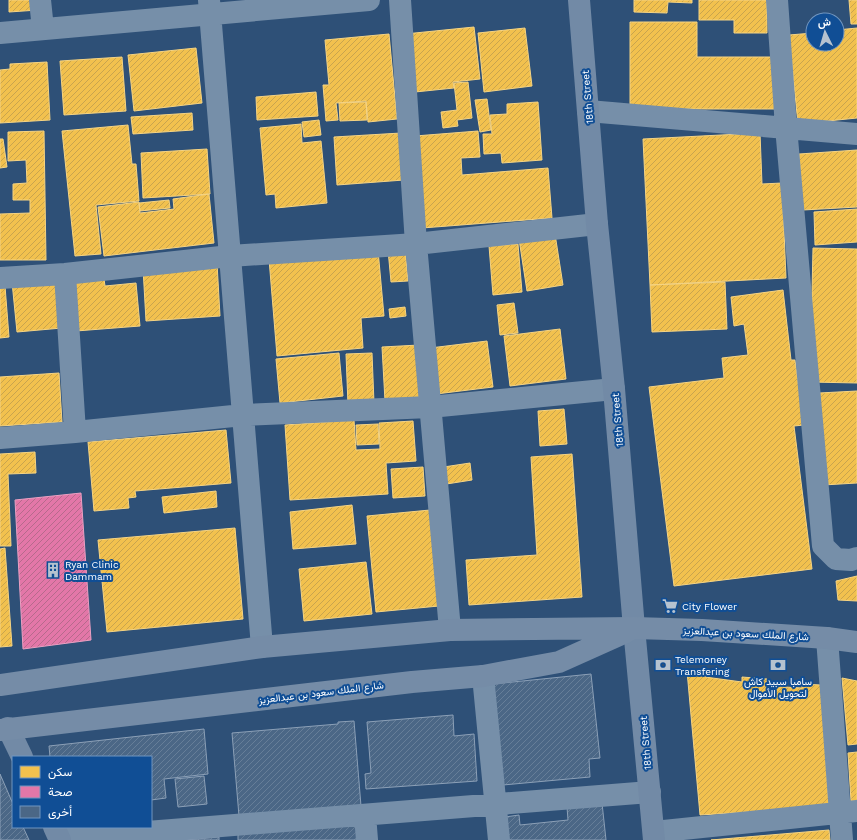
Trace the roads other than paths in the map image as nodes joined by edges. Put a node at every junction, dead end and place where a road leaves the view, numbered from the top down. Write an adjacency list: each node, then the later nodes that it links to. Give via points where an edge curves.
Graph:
1 (40, 0): 7 (street)
2 (369, 0): 6 (street)
3 (400, 0): 13 (street)
4 (579, 0): 9 (street, 18th Street)
5 (777, 0): 10 (street)
6 (210, 7): 7 (street); 14 (street)
7 (43, 29): 8 (street)
8 (0, 33)
9 (588, 112): 10 (street); 12 (street, 18th Street)
10 (786, 127): 11 (street); 22 (street, via 823,546 836,559)
11 (857, 134)
12 (597, 224): 13 (street); 17 (street, 18th Street)
13 (416, 244): 14 (street); 18 (street)
14 (230, 256): 15 (street); 19 (street)
15 (65, 274): 16 (street); 20 (street)
16 (0, 278)
17 (614, 388): 18 (street); 23 (street, 18th Street)
18 (430, 407): 19 (street); 24 (street)
19 (243, 415): 20 (street); 27 (street)
20 (75, 432): 21 (street)
21 (0, 438)
22 (857, 558)
23 (634, 628): 24 (main road, شارع الملك سعود بن عبدالعزيز); 25 (main road, شارع الملك سعود بن عبدالعزيز); 28 (main road, شارع الملك سعود بن عبدالعزيز, via 559,662); 32 (street, 18th Street)
24 (450, 630): 27 (main road, شارع الملك سعود بن عبدالعزيز)
25 (827, 638): 26 (main road, شارع الملك سعود بن عبدالعزيز); 34 (street)
26 (857, 642)
27 (262, 646): 29 (main road, شارع الملك سعود بن عبدالعزيز)
28 (483, 676): 30 (main road, شارع الملك سعود بن عبدالعزيز); 33 (street)
29 (0, 685)
30 (4, 729): 31 (street)
31 (21, 756)
32 (650, 792): 33 (street); 38 (street, 18th Street)
33 (495, 805): 35 (street); 40 (street)
34 (848, 812): 38 (street); 41 (street)
35 (365, 815): 36 (street); 39 (street)
36 (228, 833): 37 (street)
37 (58, 835)
38 (654, 836)
39 (367, 840)
40 (499, 840)
41 (842, 840)

